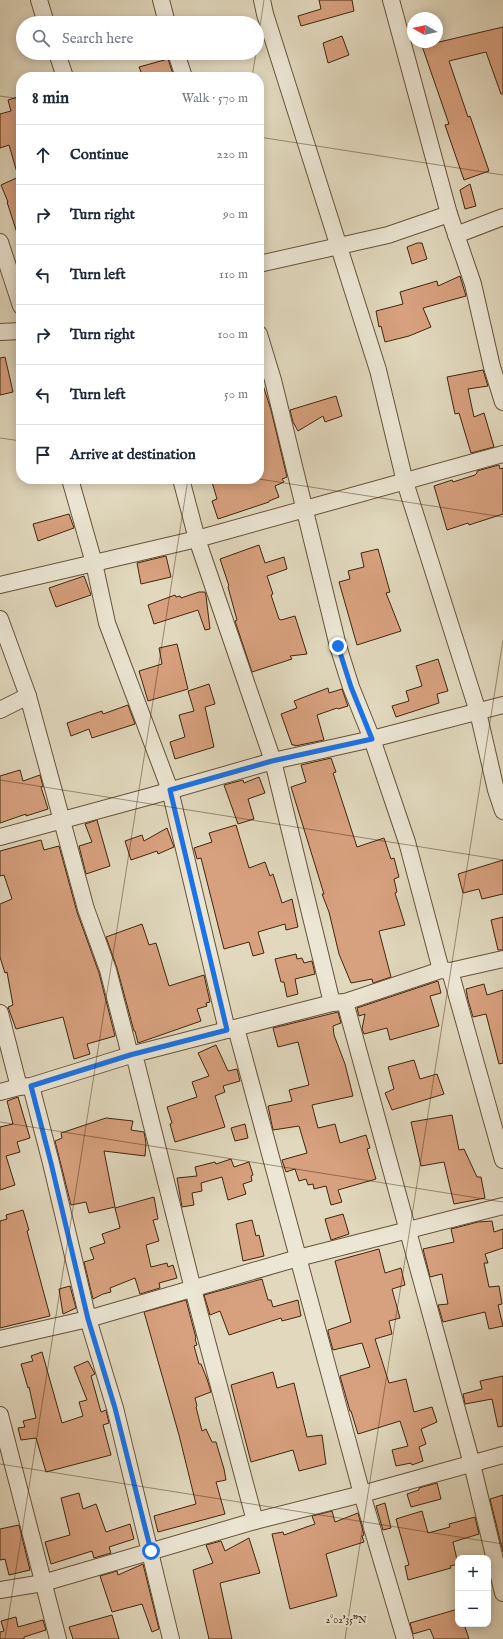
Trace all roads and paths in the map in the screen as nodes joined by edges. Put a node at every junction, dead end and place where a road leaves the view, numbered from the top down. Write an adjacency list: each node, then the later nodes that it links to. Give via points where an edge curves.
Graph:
1 (39, 0): 5 (street)
2 (161, 0): 6 (street)
3 (262, 0): 15 (street)
4 (391, 0): 11 (street)
5 (44, 16)
6 (165, 16)
7 (59, 60): 9 (street)
8 (178, 60): 10 (street)
9 (63, 72)
10 (182, 72)
11 (450, 214): 13 (street); 15 (street, via 388,235)
12 (503, 217): 13 (street)
13 (456, 235): 21 (street, via 473,284 492,367)
14 (0, 242): 17 (street)
15 (339, 246): 16 (street); 23 (street, via 378,370)
16 (264, 263)
17 (16, 291)
18 (16, 331): 19 (street)
19 (0, 332)
20 (264, 350): 26 (street)
21 (503, 402)
22 (503, 454): 23 (street)
23 (405, 482): 26 (street); 34 (street)
24 (71, 484): 28 (street)
25 (182, 484): 27 (street)
26 (305, 510): 27 (street); 35 (street, via 340,653)
27 (198, 539): 28 (street); 36 (street)
28 (94, 563): 29 (street); 37 (street, via 108,623)
29 (0, 584)
30 (0, 619): 31 (street)
31 (28, 696): 33 (street); 39 (street)
32 (503, 705): 34 (street)
33 (0, 710)
34 (478, 712): 35 (street); 38 (street)
35 (372, 739): 36 (street); 42 (street, via 408,842)
36 (272, 761): 37 (street); 43 (street)
37 (170, 790): 39 (street); 45 (street)
38 (503, 811)
39 (61, 819): 40 (street); 46 (street, via 86,909 108,970)
40 (0, 837)
41 (503, 959): 42 (street)
42 (445, 970): 43 (street); 49 (street)
43 (339, 1002): 45 (street); 51 (street)
44 (0, 1013): 47 (street)
45 (231, 1029): 46 (street); 52 (street)
46 (132, 1054): 47 (street); 53 (street)
47 (25, 1087): 48 (street); 54 (street, via 51,1163)
48 (0, 1092)
49 (503, 1160)
50 (503, 1206): 51 (street)
51 (409, 1229): 52 (street); 58 (street)
52 (298, 1258): 53 (street); 59 (street)
53 (193, 1289): 54 (street); 60 (street)
54 (88, 1319): 55 (street); 61 (street, via 115,1408)
55 (0, 1339)
56 (0, 1415): 62 (street)
57 (503, 1455): 58 (street)
58 (472, 1464): 59 (street); 64 (street)
59 (362, 1494): 60 (street); 67 (street)
60 (255, 1521): 61 (street)
61 (151, 1551): 62 (street); 66 (street)
62 (43, 1583): 63 (street); 65 (street)
63 (0, 1590)
64 (503, 1593)
65 (58, 1639)
66 (171, 1639)
67 (405, 1639)

